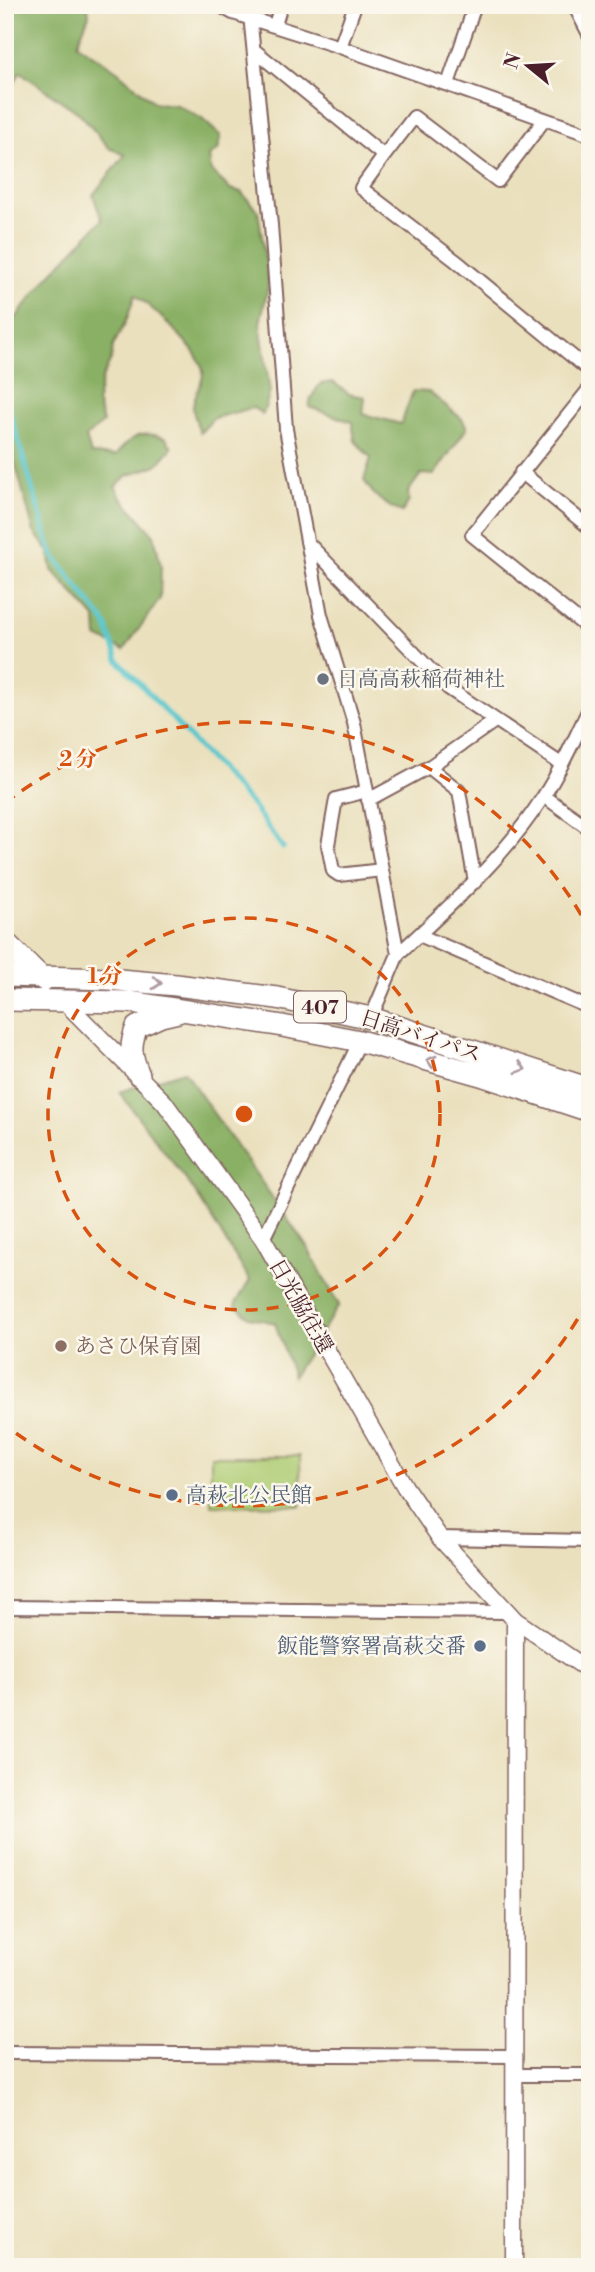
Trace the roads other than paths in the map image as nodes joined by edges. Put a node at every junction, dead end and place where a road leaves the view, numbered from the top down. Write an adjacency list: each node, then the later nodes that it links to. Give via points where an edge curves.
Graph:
1 (219, 5): 6 (street, via 233,13)
2 (281, 5): 7 (street)
3 (355, 5): 9 (street)
4 (475, 5): 11 (street)
5 (575, 5): 8 (street)
6 (250, 11): 7 (street); 10 (street)
7 (275, 25): 9 (street)
8 (590, 36)
9 (340, 47): 11 (street)
10 (254, 50): 14 (street); 19 (street, via 286,429)
11 (448, 84): 12 (street)
12 (545, 118): 13 (street); 14 (street, via 498,181 414,117)
13 (590, 135)
14 (384, 156): 15 (street, via 361,188)
15 (590, 371)
16 (590, 388): 17 (street)
17 (522, 472): 18 (street); 20 (street, via 472,535)
18 (588, 522)
19 (306, 542): 22 (street, via 448,688); 27 (street, via 321,615 354,723)
20 (590, 630)
21 (590, 707): 23 (street)
22 (495, 721): 25 (street); 26 (street)
23 (576, 734): 24 (street); 25 (street)
24 (590, 741)
25 (561, 764): 28 (street)
26 (429, 766): 27 (street); 31 (street, via 459,791)
27 (368, 795): 30 (street); 30 (street, via 336,799 328,845 333,871 339,875)
28 (544, 796): 29 (street); 31 (street)
29 (590, 830)
30 (382, 870): 34 (street)
31 (475, 882): 32 (street)
32 (419, 934): 34 (street); 39 (street)
33 (5, 942): 36 (highway, 日光脇往還)
34 (398, 954): 41 (street)
35 (5, 976): 36 (highway, 407)
36 (40, 977): 38 (highway, 日光脇往還); 41 (highway, 日高バイパス / 407, one-way to 41, via 176,985 277,998)
37 (5, 1000): 38 (highway, 407)
38 (64, 1001): 40 (highway, 日高バイパス / 407); 43 (street, 日光脇往還)
39 (590, 1008)
40 (190, 1009): 42 (highway, 日高バイパス / 407); 43 (highway, via 136,1027 131,1057)
41 (371, 1018): 44 (highway, 日高バイパス / 407, one-way to 44)
42 (360, 1041): 45 (highway, 日高バイパス / 407, one-way to 42); 46 (street)
43 (139, 1075): 46 (street, 日光脇往還, via 164,1102)
44 (590, 1089)
45 (590, 1111)
46 (263, 1239): 47 (street, 日光脇往還, via 405,1487)
47 (440, 1538): 48 (street); 50 (street, 日光脇往還)
48 (590, 1541)
49 (5, 1607): 50 (street)
50 (511, 1616): 51 (street, 日光脇往還); 53 (street)
51 (590, 1671)
52 (5, 2053): 53 (street)
53 (514, 2056): 54 (street)
54 (514, 2075): 55 (street); 56 (street)
55 (590, 2075)
56 (514, 2267)

